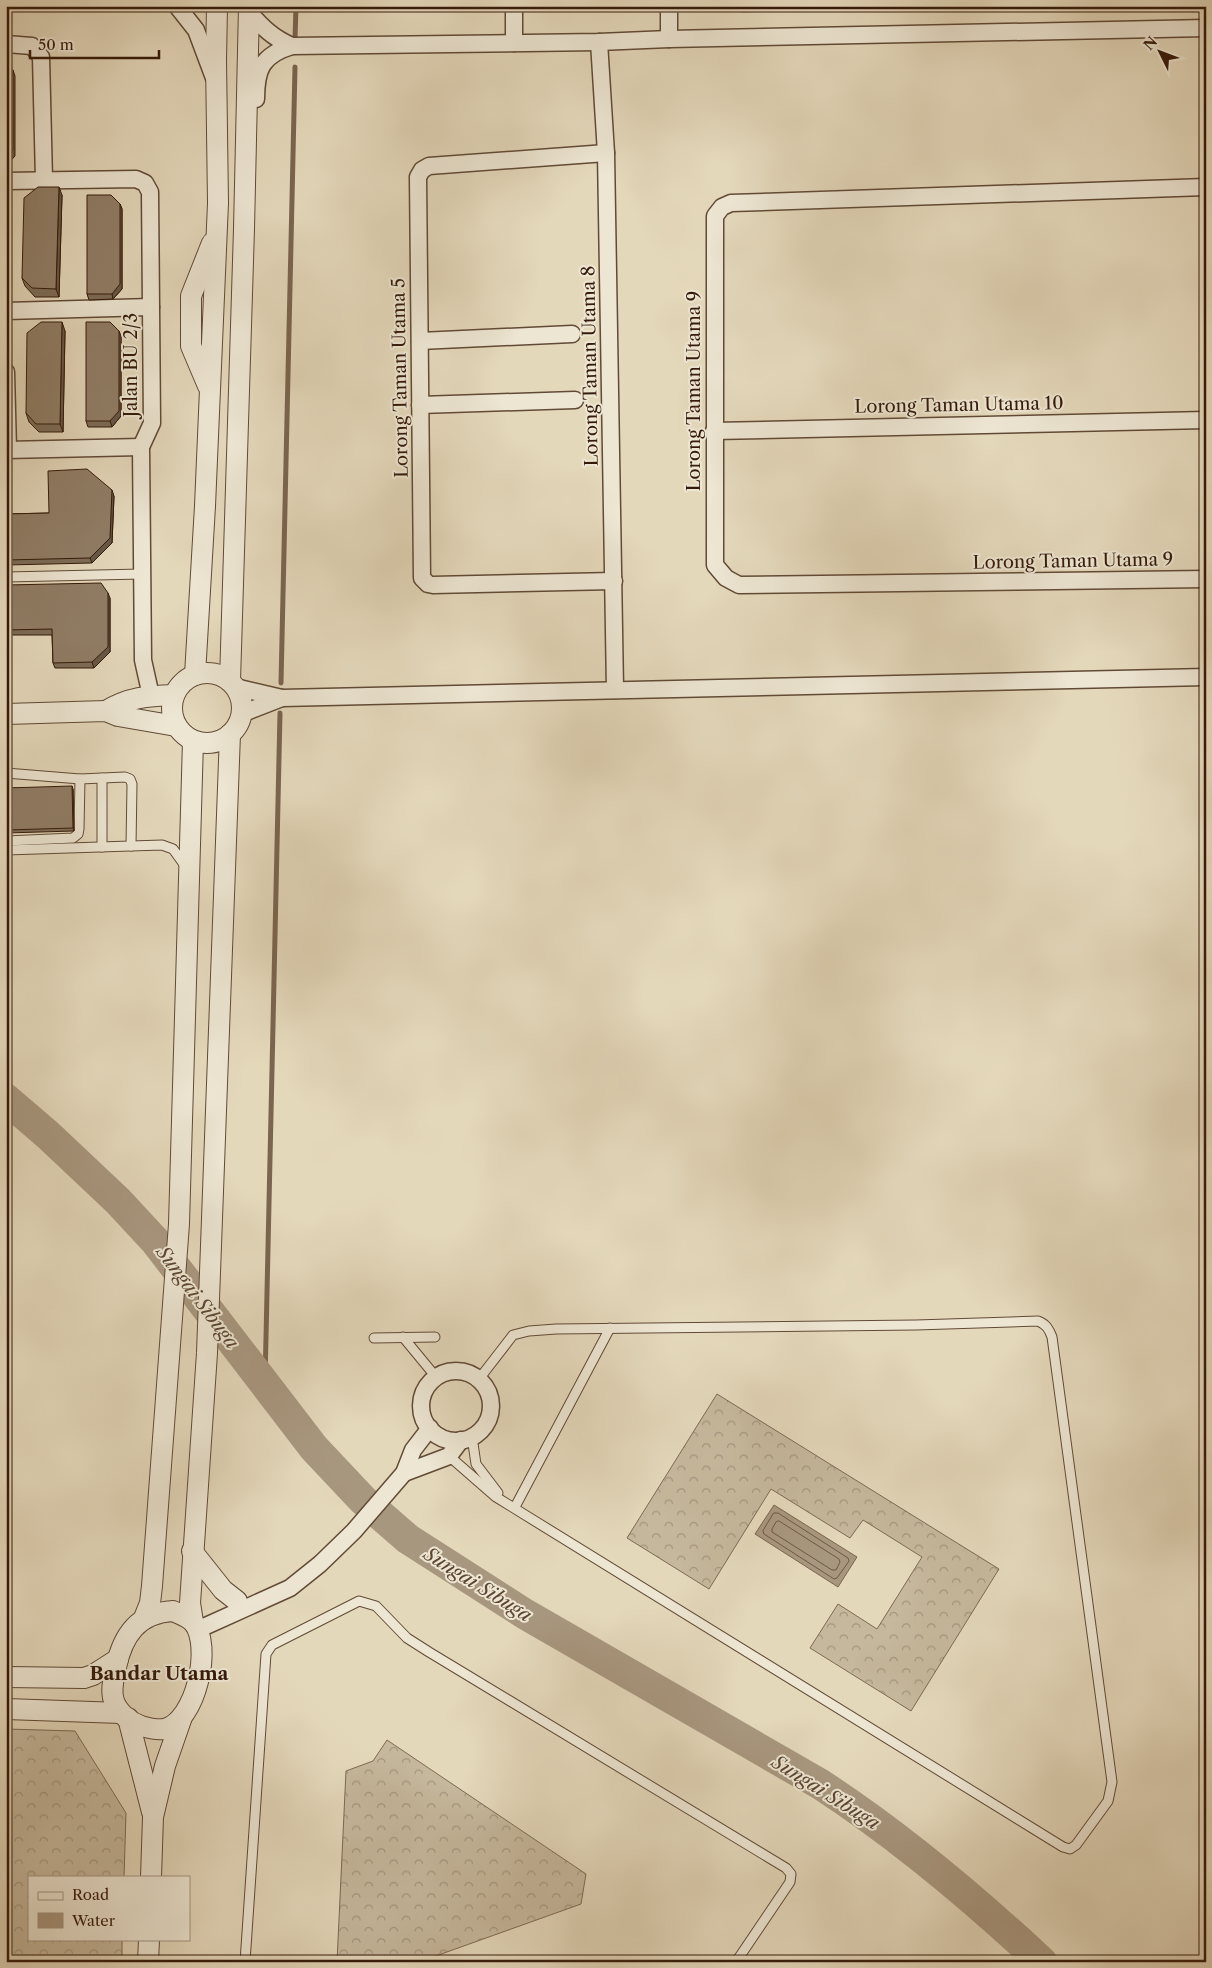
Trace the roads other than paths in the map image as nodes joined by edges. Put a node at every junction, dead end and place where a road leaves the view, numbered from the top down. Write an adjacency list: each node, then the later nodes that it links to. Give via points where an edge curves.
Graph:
1 (177, 6): 12 (street, via 196,30)
2 (218, 6): 12 (street)
3 (514, 6): 10 (street)
4 (669, 6): 7 (street)
5 (249, 9): 11 (street, via 264,30); 13 (street)
6 (1206, 28): 7 (street)
7 (669, 39): 8 (street)
8 (599, 42): 10 (street); 14 (street, Lorong Taman Utama 8)
9 (6, 44): 15 (street, via 32,46 41,57)
10 (514, 44): 11 (street)
11 (292, 46): 13 (street, via 270,56 262,64 256,81 256,126)
12 (216, 82): 33 (street, via 216,233)
13 (246, 146): 35 (street)
14 (606, 153): 21 (street, Lorong Taman Utama 5, via 429,166 422,170 418,177); 32 (street, Lorong Taman Utama 8)
15 (44, 180): 16 (street); 18 (street, Jalan BU 2/3, via 136,179 145,183 150,192)
16 (6, 181)
17 (1206, 187): 26 (street, Lorong Taman Utama 9, via 731,203 722,207 715,216)
18 (151, 307): 19 (street); 27 (street, Jalan BU 2/3, via 152,423)
19 (6, 311)
20 (572, 334): 21 (street)
21 (420, 341): 24 (street, Lorong Taman Utama 5)
22 (6, 372): 28 (street)
23 (575, 400): 24 (street)
24 (420, 405): 32 (street, Lorong Taman Utama 5, via 422,578 428,584)
25 (1206, 420): 26 (street, Lorong Taman Utama 10)
26 (714, 431): 31 (street, Lorong Taman Utama 9, via 715,564 726,578 739,585)
27 (141, 447): 28 (street); 29 (street, Jalan BU 2/3)
28 (7, 450)
29 (142, 574): 30 (lane); 38 (street, Jalan BU 2/3, via 143,660)
30 (6, 577)
31 (1206, 579)
32 (614, 581): 36 (street, Lorong Taman Utama 8)
33 (195, 675): 35 (street, via 213,673); 37 (street, via 179,686)
34 (1206, 677): 36 (street)
35 (233, 684): 39 (street); 42 (street, via 240,695)
36 (615, 690): 39 (street)
37 (174, 695): 38 (street); 43 (street, via 172,711)
38 (150, 696): 40 (street, via 121,702)
39 (282, 698): 42 (street)
40 (106, 711): 41 (street); 43 (street)
41 (6, 714)
42 (241, 714): 44 (street)
43 (176, 726): 45 (street)
44 (230, 734): 45 (street, via 212,743); 66 (street, via 207,1353)
45 (194, 741): 53 (street)
46 (6, 773): 48 (lane)
47 (102, 778): 48 (lane); 50 (lane, via 130,779); 51 (lane)
48 (80, 779): 49 (lane, via 78,834 73,838)
49 (6, 841)
50 (131, 846): 51 (lane); 53 (lane, via 162,844 173,849)
51 (102, 847): 52 (lane)
52 (6, 850)
53 (190, 874): 69 (street, via 179,1224 152,1586)
54 (610, 1328): 59 (lane, via 529,1330 513,1335); 65 (lane); 65 (lane, via 1038,1321 1047,1326 1052,1337 1112,1782 1108,1800 1076,1846 1070,1849 1063,1847)
55 (435, 1337): 57 (lane)
56 (374, 1338): 57 (lane)
57 (403, 1338): 58 (lane)
58 (436, 1377): 59 (street, via 458,1370); 60 (street, via 428,1385 422,1402 424,1418)
59 (479, 1379): 61 (street, via 487,1387 491,1410 481,1430)
60 (430, 1428): 61 (street, via 444,1438); 63 (street, via 413,1450)
61 (466, 1439): 62 (street); 64 (lane, via 476,1464)
62 (449, 1456): 63 (street); 64 (lane)
63 (400, 1478): 67 (street, via 354,1531)
64 (506, 1502): 65 (lane)
65 (515, 1508)
66 (192, 1550): 68 (street, via 223,1590); 70 (street, via 190,1604)
67 (307, 1573): 68 (street); 70 (street, via 290,1588)
68 (237, 1601): 70 (street)
69 (144, 1618): 70 (street, via 173,1611); 71 (street, via 126,1639)
70 (195, 1626): 75 (street, via 202,1651 201,1672)
71 (118, 1659): 72 (street, via 84,1678); 74 (street, via 112,1690 114,1702)
72 (6, 1677)
73 (6, 1709): 74 (street)
74 (124, 1716): 75 (street, via 135,1724 163,1730); 76 (street)
75 (182, 1717): 76 (street, via 164,1766)
76 (154, 1816): 77 (street)
77 (151, 1876)
78 (148, 1940): 79 (street)
79 (148, 1962)
80 (245, 1962): 81 (lane, via 266,1654 272,1645 359,1601 376,1606 407,1638 786,1868 791,1874 790,1882)
81 (736, 1962)

